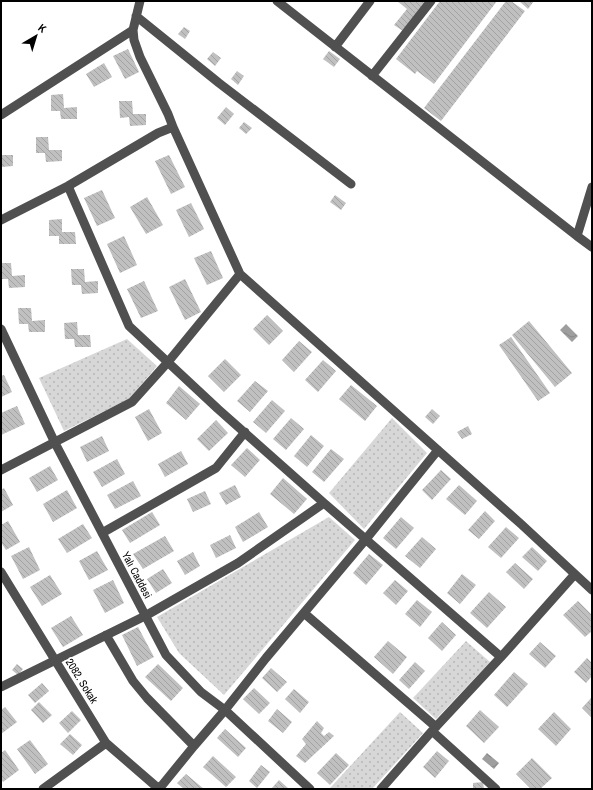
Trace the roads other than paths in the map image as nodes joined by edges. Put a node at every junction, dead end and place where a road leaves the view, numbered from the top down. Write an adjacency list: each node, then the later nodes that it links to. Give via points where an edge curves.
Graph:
1 (140, 1): 5 (street)
2 (277, 1): 7 (street)
3 (370, 1): 7 (street)
4 (431, 1): 8 (street)
5 (136, 16): 6 (street); 11 (street)
6 (133, 30): 9 (street); 10 (street, via 140,57)
7 (335, 47): 8 (street)
8 (372, 76): 15 (street)
9 (1, 115)
10 (173, 127): 12 (street, via 158,133); 17 (street)
11 (351, 184)
12 (68, 186): 14 (street); 19 (street, via 129,326)
13 (592, 187): 15 (street)
14 (1, 220)
15 (577, 236): 16 (street)
16 (592, 247)
17 (240, 274): 19 (street); 22 (street)
18 (1, 329): 21 (street, Yalı Caddesi)
19 (168, 362): 20 (street); 21 (street, via 132,402)
20 (245, 432): 24 (street); 25 (street, via 216,468)
21 (55, 443): 23 (street); 25 (street, Yalı Caddesi)
22 (438, 450): 26 (street); 28 (street)
23 (1, 470)
24 (324, 503): 26 (street); 31 (street, via 238,563)
25 (102, 533): 31 (street, Yalı Caddesi)
26 (366, 539): 30 (street); 33 (street)
27 (1, 572): 34 (street, 2082. Sokak)
28 (574, 574): 29 (street); 33 (street)
29 (592, 590)
30 (304, 613): 36 (street); 37 (street)
31 (145, 616): 32 (street); 36 (street, Yalı Caddesi, via 166,655 201,692)
32 (106, 635): 34 (street); 39 (street, via 132,681)
33 (500, 658): 37 (street)
34 (55, 661): 35 (street); 38 (street, 2082. Sokak)
35 (1, 687)
36 (225, 710): 39 (street); 42 (street, Yalı Caddesi)
37 (434, 729): 43 (street); 44 (street)
38 (106, 743): 40 (street); 41 (street, 2082. Sokak)
39 (194, 746): 41 (street)
40 (43, 789)
41 (159, 789)
42 (310, 789)
43 (381, 789)
44 (496, 789)

